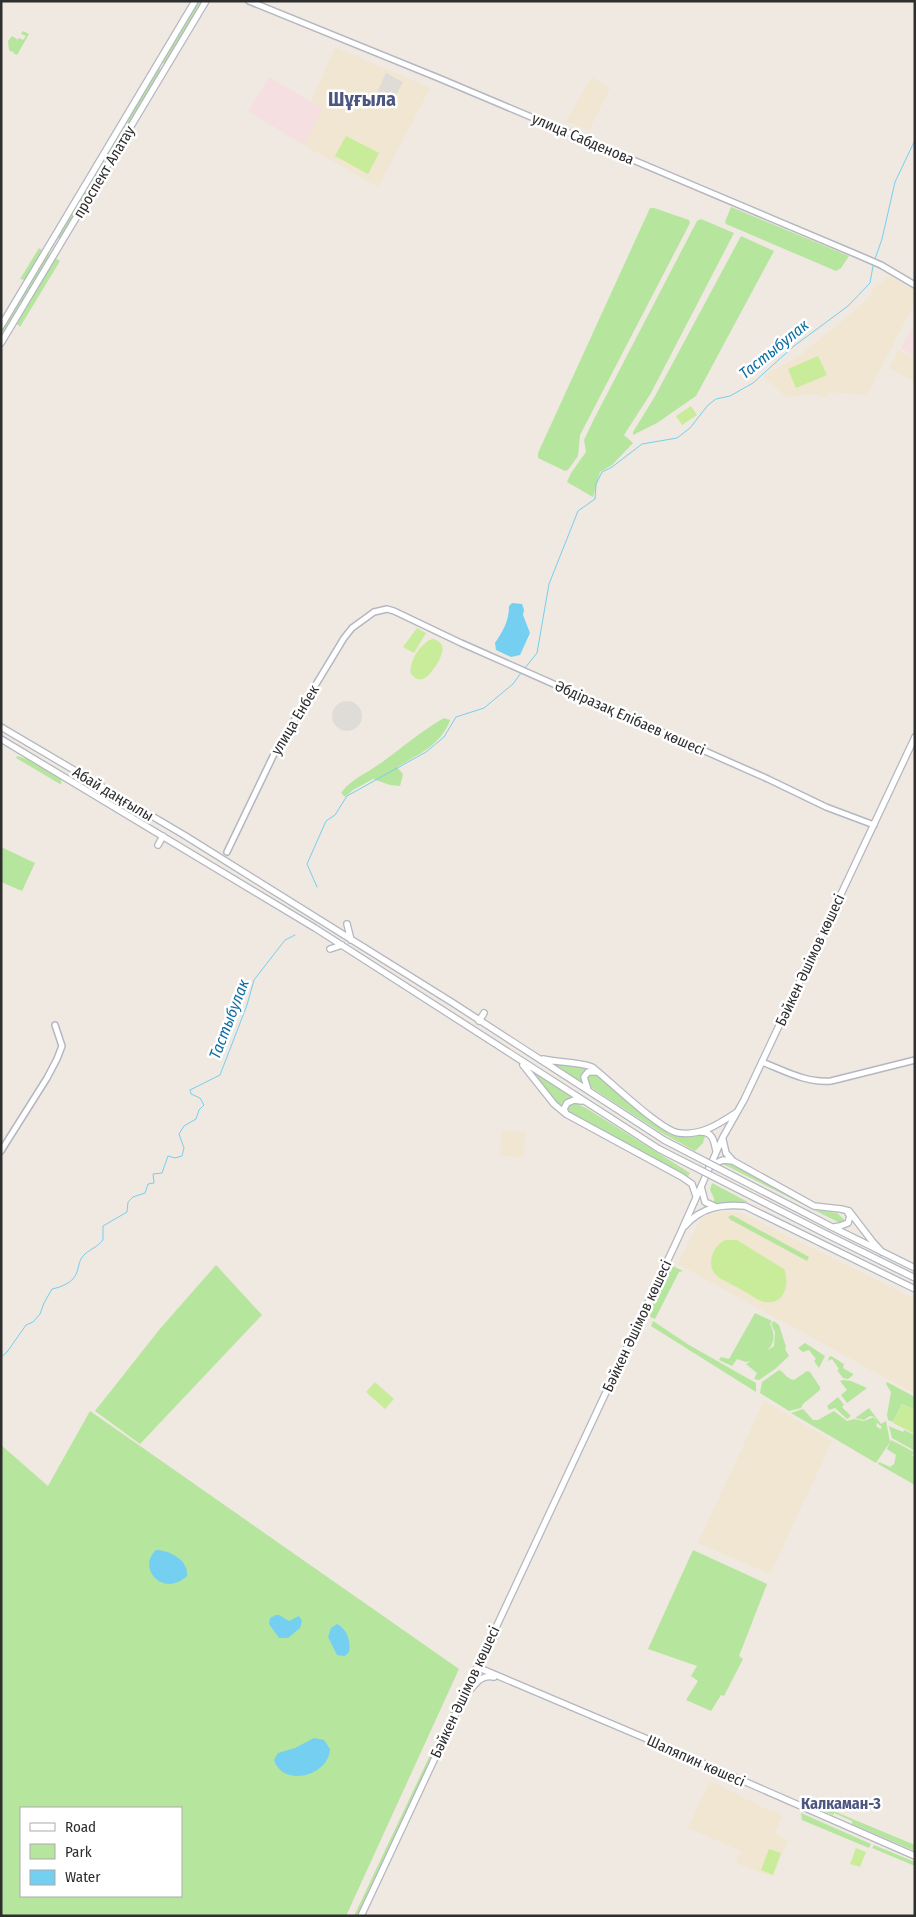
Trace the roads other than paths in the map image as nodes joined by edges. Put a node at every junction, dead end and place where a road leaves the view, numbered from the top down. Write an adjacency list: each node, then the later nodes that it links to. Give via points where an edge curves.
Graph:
1 (195, 1): 4 (main road, проспект Алатау)
2 (206, 1): 5 (main road, проспект Алатау)
3 (248, 1): 6 (street, улица Сабденова, via 732,201 882,265)
4 (159, 63): 5 (main road); 7 (main road, проспект Алатау)
5 (166, 68): 8 (main road, проспект Алатау)
6 (915, 285)
7 (1, 326)
8 (2, 340)
9 (387, 609): 14 (street, Әбдіразақ Елібаев көшесі, via 826,807); 18 (street, улица Енбек, via 367,616 339,644 275,752)
10 (1, 727): 15 (main road, Абай даңғылы)
11 (915, 737): 14 (main road, Бәйкен Әшімов көшесі)
12 (1, 739): 16 (main road)
13 (174, 820): 15 (main road)
14 (874, 825): 31 (main road, Бәйкен Әшімов көшесі)
15 (170, 827): 20 (main road, Абай даңғылы)
16 (163, 836): 17 (main road); 21 (main road)
17 (158, 845)
18 (227, 852)
19 (347, 924): 20 (main road)
20 (351, 940): 23 (main road, Абай даңғылы)
21 (342, 945): 22 (main road); 26 (main road)
22 (330, 949)
23 (468, 1013): 25 (main road, Абай даңғылы); 26 (main road)
24 (484, 1013): 25 (main road)
25 (479, 1020): 28 (main road, Абай даңғылы)
26 (462, 1024): 29 (main road)
27 (55, 1025): 40 (street, via 62,1046 57,1059)
28 (537, 1057): 32 (main road, via 586,1065); 33 (main road, Абай даңғылы)
29 (517, 1058): 34 (main road); 36 (main road)
30 (915, 1060): 31 (street, via 818,1082 802,1079)
31 (762, 1062): 35 (main road, Бәйкен Әшімов көшесі)
32 (598, 1072): 33 (main road, via 588,1072 584,1077); 37 (main road, via 670,1131)
33 (588, 1090): 49 (main road, Абай даңғылы, bridge, via 664,1140)
34 (583, 1101): 36 (main road, via 567,1103); 53 (main road, bridge, via 659,1148)
35 (739, 1111): 37 (main road); 38 (main road, Бәйкен Әшімов көшесі)
36 (566, 1114): 44 (main road)
37 (699, 1132): 39 (main road, via 711,1135)
38 (723, 1137): 39 (main road, Бәйкен Әшімов көшесі); 41 (main road, via 726,1153)
39 (716, 1151): 42 (main road, Бәйкен Әшімов көшесі)
40 (1, 1152)
41 (733, 1161): 42 (main road, via 722,1160); 48 (main road, via 814,1206)
42 (709, 1166): 43 (main road, Бәйкен Әшімов көшесі)
43 (705, 1175): 44 (main road, via 692,1181); 45 (main road, Бәйкен Әшімов көшесі)
44 (682, 1177): 46 (main road, via 692,1184)
45 (701, 1186): 46 (main road, Бәйкен Әшімов көшесі); 47 (main road, via 706,1202)
46 (696, 1196): 50 (main road, Бәйкен Әшімов көшесі)
47 (714, 1206): 50 (main road, via 694,1217); 54 (main road, via 751,1208)
48 (845, 1209): 49 (main road, via 850,1216 848,1223); 51 (main road)
49 (832, 1227): 51 (main road, Абай даңғылы)
50 (682, 1230): 55 (main road, Бәйкен Әшімов көшесі)
51 (882, 1252): 52 (main road, Абай даңғылы)
52 (915, 1268)
53 (915, 1278)
54 (915, 1289)
55 (477, 1668): 56 (main road, Шаляпин көшесі); 57 (main road, Бәйкен Әшімов көшесі)
56 (509, 1680): 57 (main road, via 488,1675 482,1677); 58 (main road, Шаляпин көшесі)
57 (460, 1702): 59 (main road, Бәйкен Әшімов көшесі)
58 (915, 1856)
59 (361, 1916)

